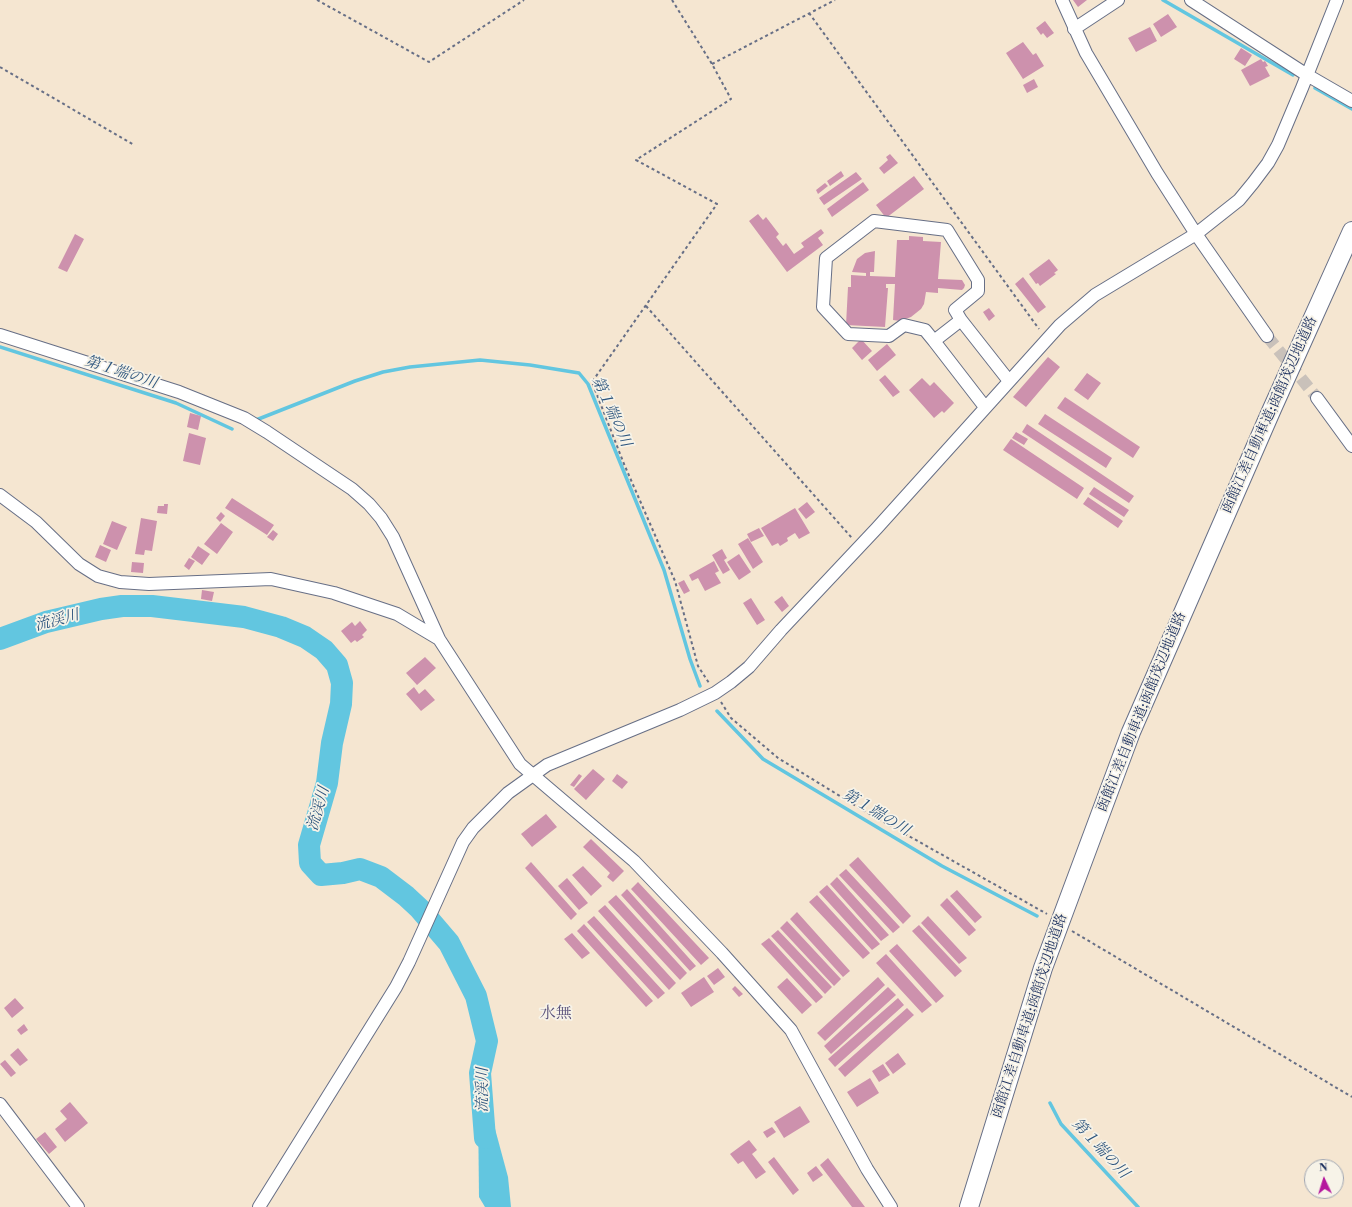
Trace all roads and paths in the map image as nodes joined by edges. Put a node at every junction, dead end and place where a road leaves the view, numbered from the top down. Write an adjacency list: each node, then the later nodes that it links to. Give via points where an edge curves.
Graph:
1 (317, 0): 2 (path, via 429,62)
2 (524, 0)
3 (672, 0): 11 (path)
4 (835, 0): 9 (path)
5 (1062, 0): 10 (street)
6 (1118, 0): 10 (street)
7 (1191, 0): 13 (street)
8 (1337, 0): 13 (street)
9 (810, 13): 11 (path); 23 (path, via 1037,325)
10 (1074, 28): 17 (street, via 1149,160)
11 (712, 64): 18 (path, via 731,99 636,160 718,204)
12 (0, 67): 15 (path)
13 (1307, 75): 14 (street); 17 (street, via 1268,163 1239,200)
14 (1352, 101)
15 (134, 145)
16 (1352, 232): 40 (highway, 函館江差自動車道;函館茂辺地道路, via 1131,732 1043,968)
17 (1196, 234): 21 (street); 23 (street, via 1095,295)
18 (646, 306): 29 (path); 31 (path, via 592,382 624,464 675,581 698,666)
19 (961, 320): 22 (street); 22 (street, via 954,310 978,291 978,280 947,230 874,221 826,258 823,307 848,334 889,336 904,325 925,330); 24 (street)
20 (0, 335): 30 (street, via 179,392 244,418 346,484 369,504 393,537)
21 (1267, 336)
22 (934, 341): 26 (street)
23 (1045, 341): 24 (street)
24 (1009, 381): 26 (street)
25 (1317, 398): 27 (street)
26 (986, 407): 29 (street)
27 (1352, 446)
28 (0, 495): 30 (street, via 36,522 79,564 98,576 120,582 149,584 271,579 334,593 397,614)
29 (860, 546): 31 (street, via 749,667 732,682)
30 (439, 638): 32 (street, via 520,764)
31 (715, 692): 32 (street, via 680,710 547,765); 33 (path, via 731,718 778,758 861,809)
32 (533, 775): 38 (street, via 508,793 473,828 463,842 396,988); 39 (street, via 634,860 722,952 791,1030 867,1169)
33 (1050, 916)
34 (1068, 928): 35 (path)
35 (1352, 1098)
36 (0, 1104): 37 (street)
37 (78, 1207)
38 (259, 1207)
39 (891, 1207)
40 (969, 1207)

